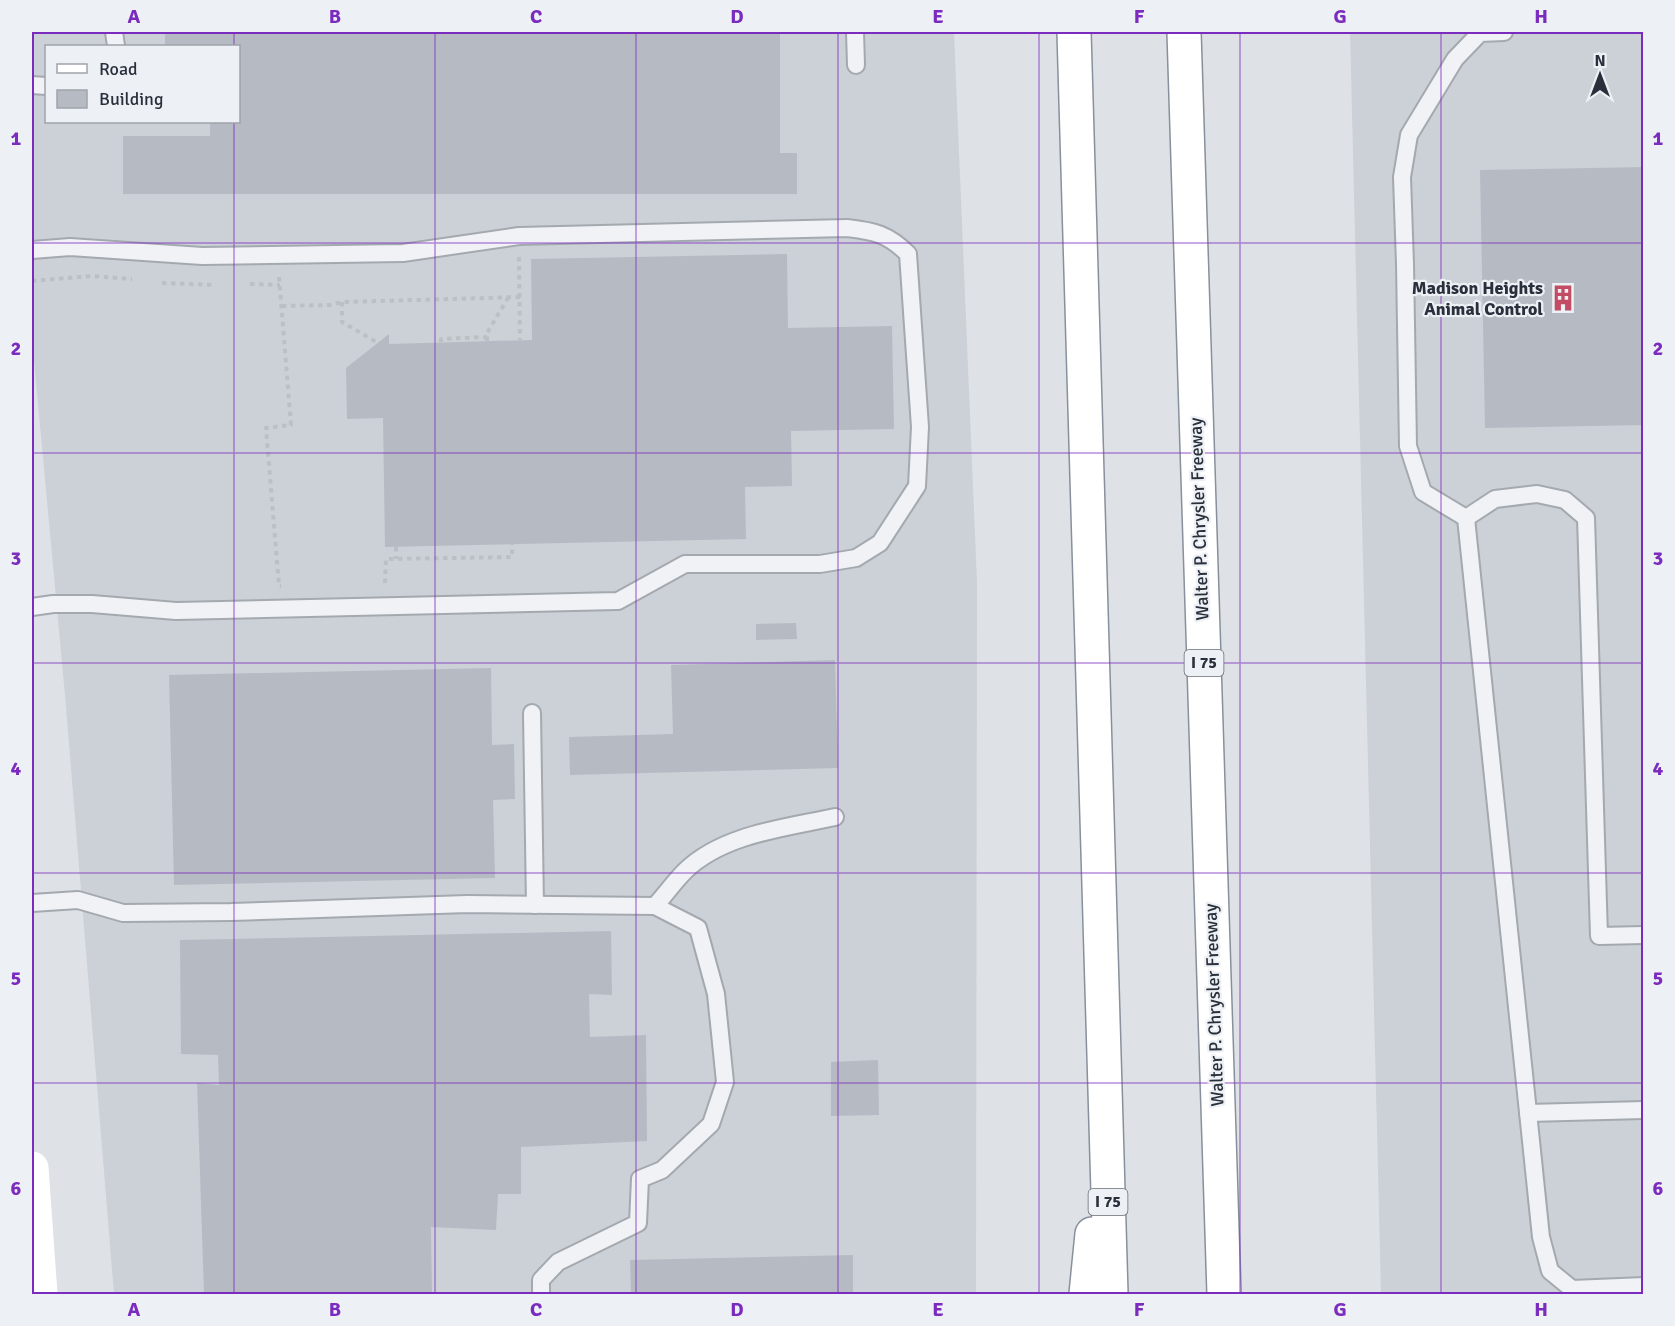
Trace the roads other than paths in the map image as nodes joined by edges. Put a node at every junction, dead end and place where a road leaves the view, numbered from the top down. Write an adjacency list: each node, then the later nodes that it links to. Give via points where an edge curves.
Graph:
1 (855, 32): 5 (lane)
2 (1074, 32): 15 (main road, I 75)
3 (1184, 32): 24 (main road, Walter P. Chrysler Freeway / I 75)
4 (1503, 32): 7 (lane, via 1480,33 1455,59 1409,135 1402,177 1408,446 1423,492)
5 (856, 65)
6 (32, 250): 8 (lane, via 70,247 202,256 403,253 519,236 847,228 874,231 897,242 908,254 920,427 917,486 880,543 856,558 820,564 685,564 618,601 176,611 92,604)
7 (1466, 518): 14 (lane, via 1495,499 1537,494 1565,500 1586,518 1599,936); 17 (lane)
8 (32, 607)
9 (532, 713): 12 (lane)
10 (835, 817): 13 (lane, via 719,847 686,870)
11 (32, 903): 12 (lane, via 78,900 123,913)
12 (536, 905): 13 (lane)
13 (655, 906): 21 (lane, via 698,928 716,994 725,1082 711,1124 662,1170 640,1179 638,1223 558,1262 540,1280)
14 (1644, 935)
15 (1105, 1110): 22 (main road); 23 (main road, I 75)
16 (1644, 1110): 17 (lane)
17 (1528, 1113): 19 (lane, via 1541,1237 1550,1271 1572,1288)
18 (32, 1168): 20 (main road)
19 (1644, 1286)
20 (41, 1294)
21 (541, 1294)
22 (1086, 1294)
23 (1111, 1294)
24 (1224, 1294)

